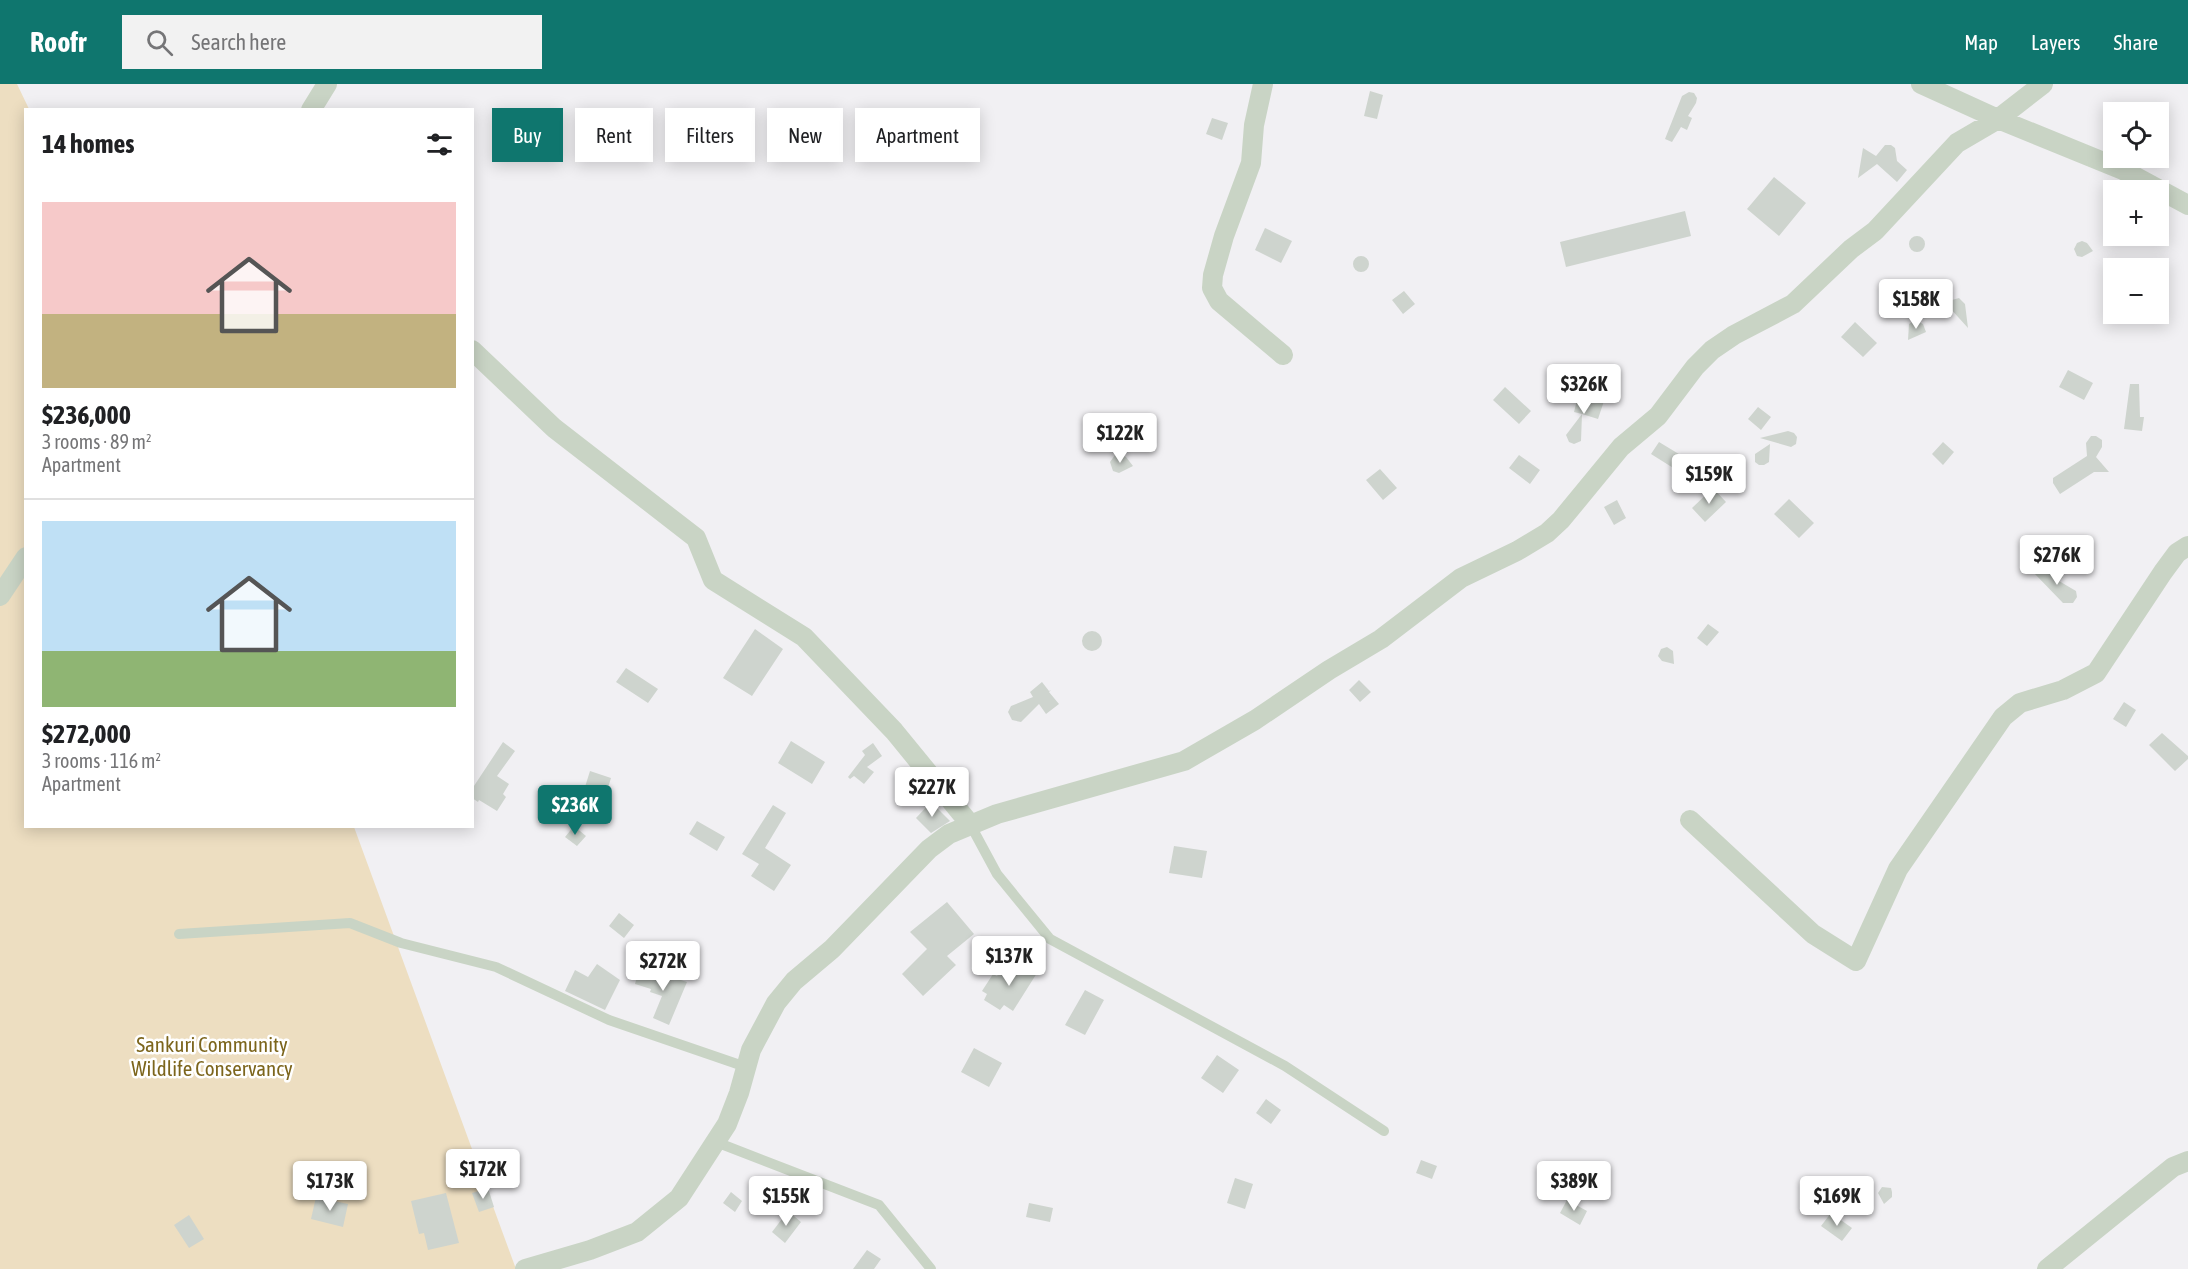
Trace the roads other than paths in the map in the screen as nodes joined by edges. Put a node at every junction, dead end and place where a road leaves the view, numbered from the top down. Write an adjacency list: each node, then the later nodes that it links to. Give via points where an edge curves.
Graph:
1 (327, 84): 5 (street)
2 (1263, 84): 9 (street, via 1251,163 1224,236 1212,288 1219,301)
3 (1921, 84): 6 (street)
4 (2043, 84): 6 (street)
5 (312, 108)
6 (1998, 119): 7 (street, via 2123,170); 14 (street, via 1957,143 1875,231 1793,304 1712,350 1658,416 1622,447 1547,533 1461,578 1381,639 1184,761)
7 (2188, 204)
8 (474, 352): 14 (street, via 554,428 696,538 713,580 804,637 894,731)
9 (1283, 355)
10 (2188, 546): 13 (street, via 2177,553 2163,572 2096,673 2064,690 2020,703 2003,717 1898,869 1856,961 1813,934)
11 (24, 560): 12 (street)
12 (0, 596)
13 (1690, 820)
14 (970, 824): 16 (street, via 930,849 832,949 794,981 762,1025); 17 (lane, via 997,874 1050,939 1285,1066)
15 (180, 934): 16 (lane, via 350,922 401,943 496,967 609,1020)
16 (746, 1067): 18 (street, via 727,1124)
17 (1384, 1131)
18 (716, 1142): 20 (street, via 679,1198 637,1232); 21 (lane, via 879,1205)
19 (2188, 1161): 22 (street, via 2173,1167)
20 (525, 1269)
21 (931, 1269)
22 (2047, 1269)

